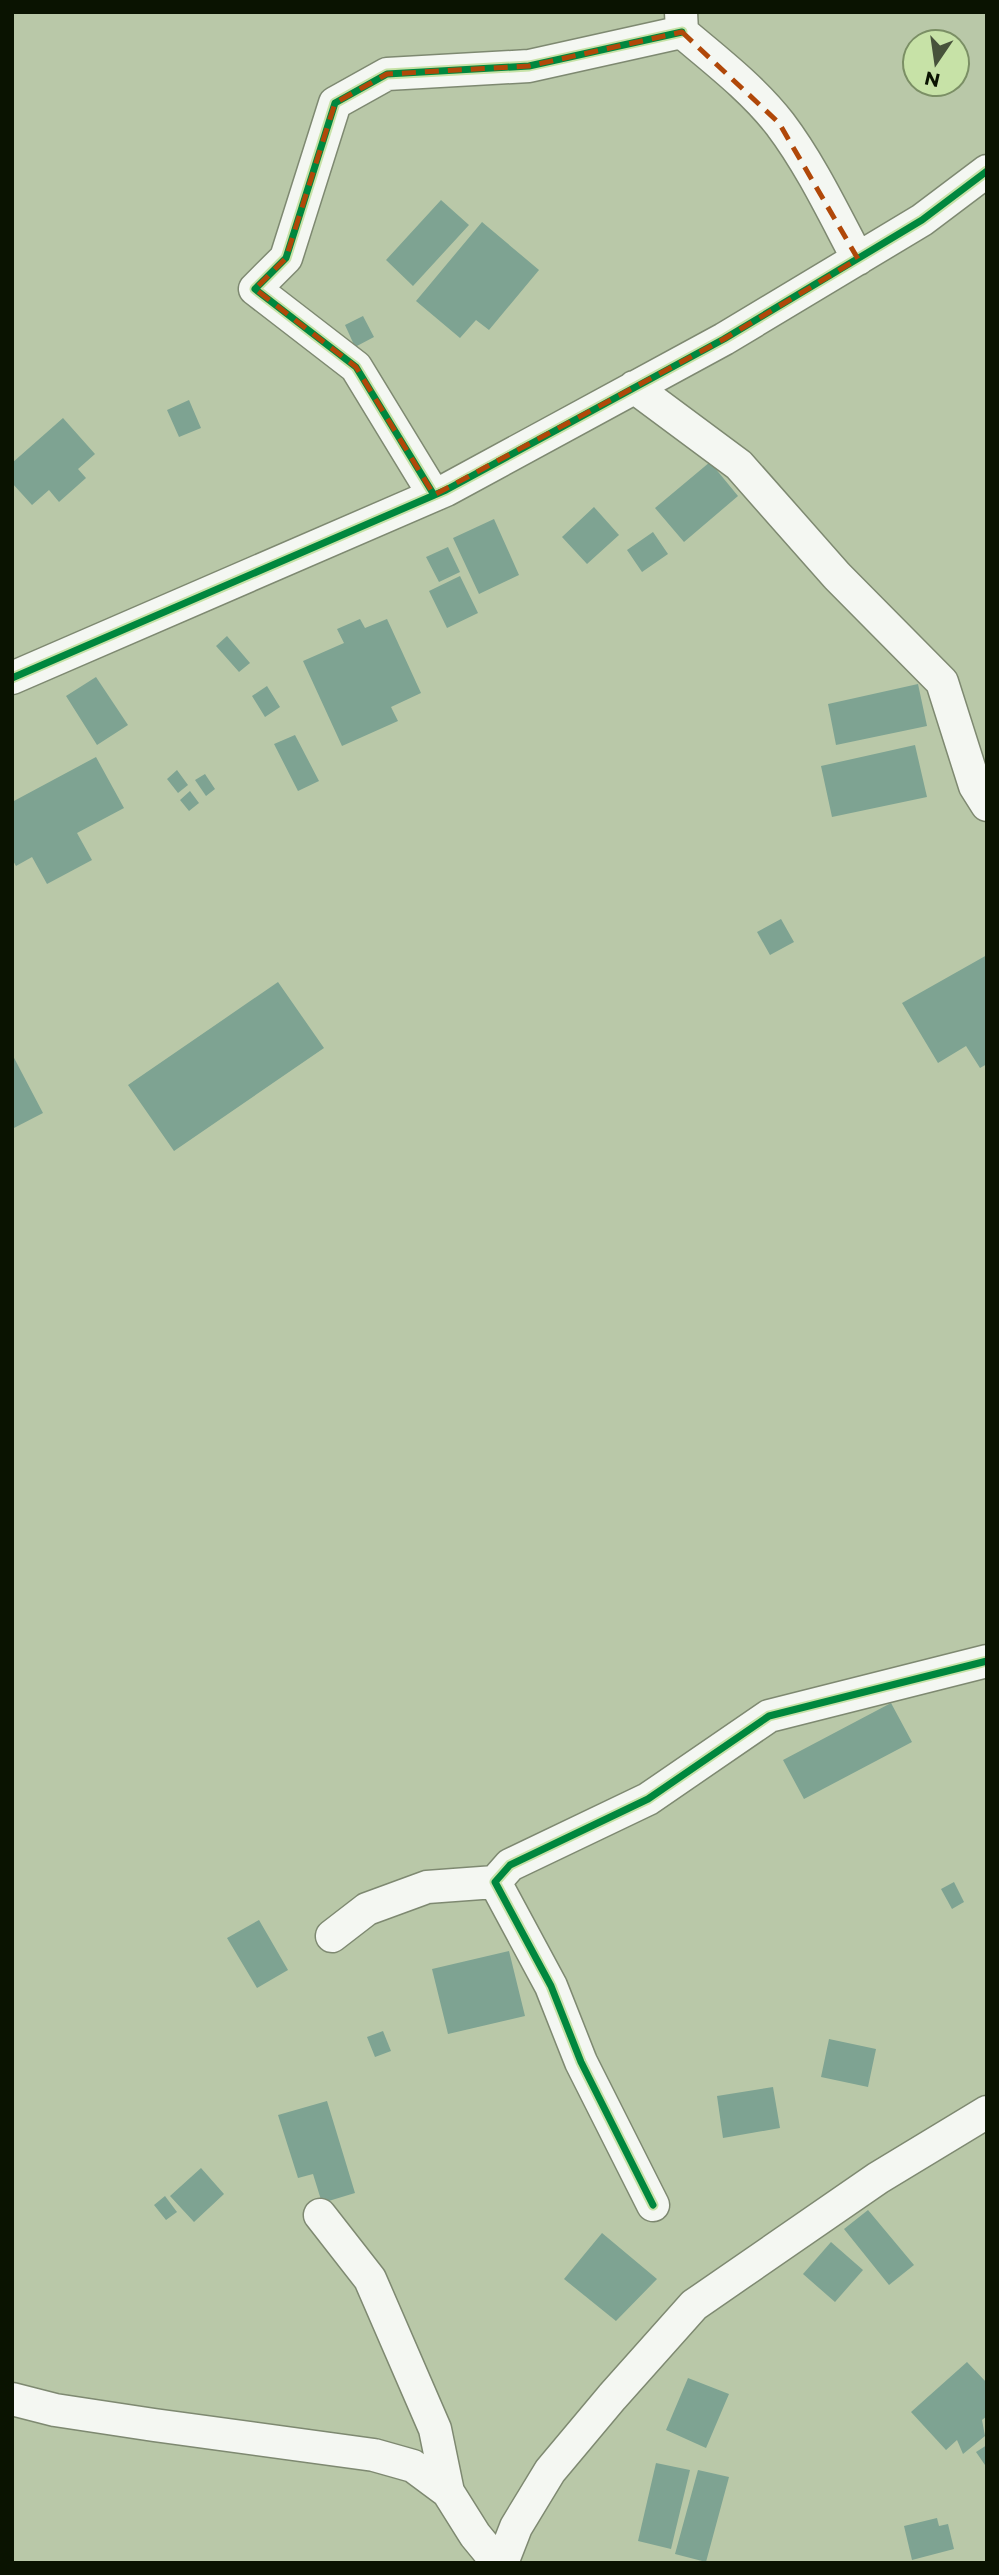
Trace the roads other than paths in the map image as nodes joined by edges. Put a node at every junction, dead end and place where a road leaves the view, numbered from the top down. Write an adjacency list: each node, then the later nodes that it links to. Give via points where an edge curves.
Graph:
1 (682, 22): 3 (street, via 779,124 816,180); 5 (street, via 529,66 387,74 335,103 286,258 255,289 356,367)
2 (987, 171): 3 (street, via 922,220)
3 (858, 259): 4 (street)
4 (634, 387): 5 (street); 7 (street, via 739,465 837,576 942,682 975,786)
5 (434, 495): 6 (street)
6 (12, 678)
7 (987, 805)
8 (987, 1661): 9 (street, via 769,1716 648,1799 510,1865)
9 (495, 1882): 10 (street, via 426,1887 367,1909); 12 (street, via 551,1986 581,2062)
10 (332, 1936)
11 (987, 2112): 16 (street, via 878,2178 694,2305 550,2471)
12 (653, 2205)
13 (320, 2216): 15 (street, via 370,2279 435,2429)
14 (12, 2399): 15 (street, via 55,2410 374,2455 413,2466)
15 (448, 2493): 16 (street)
16 (500, 2563)

